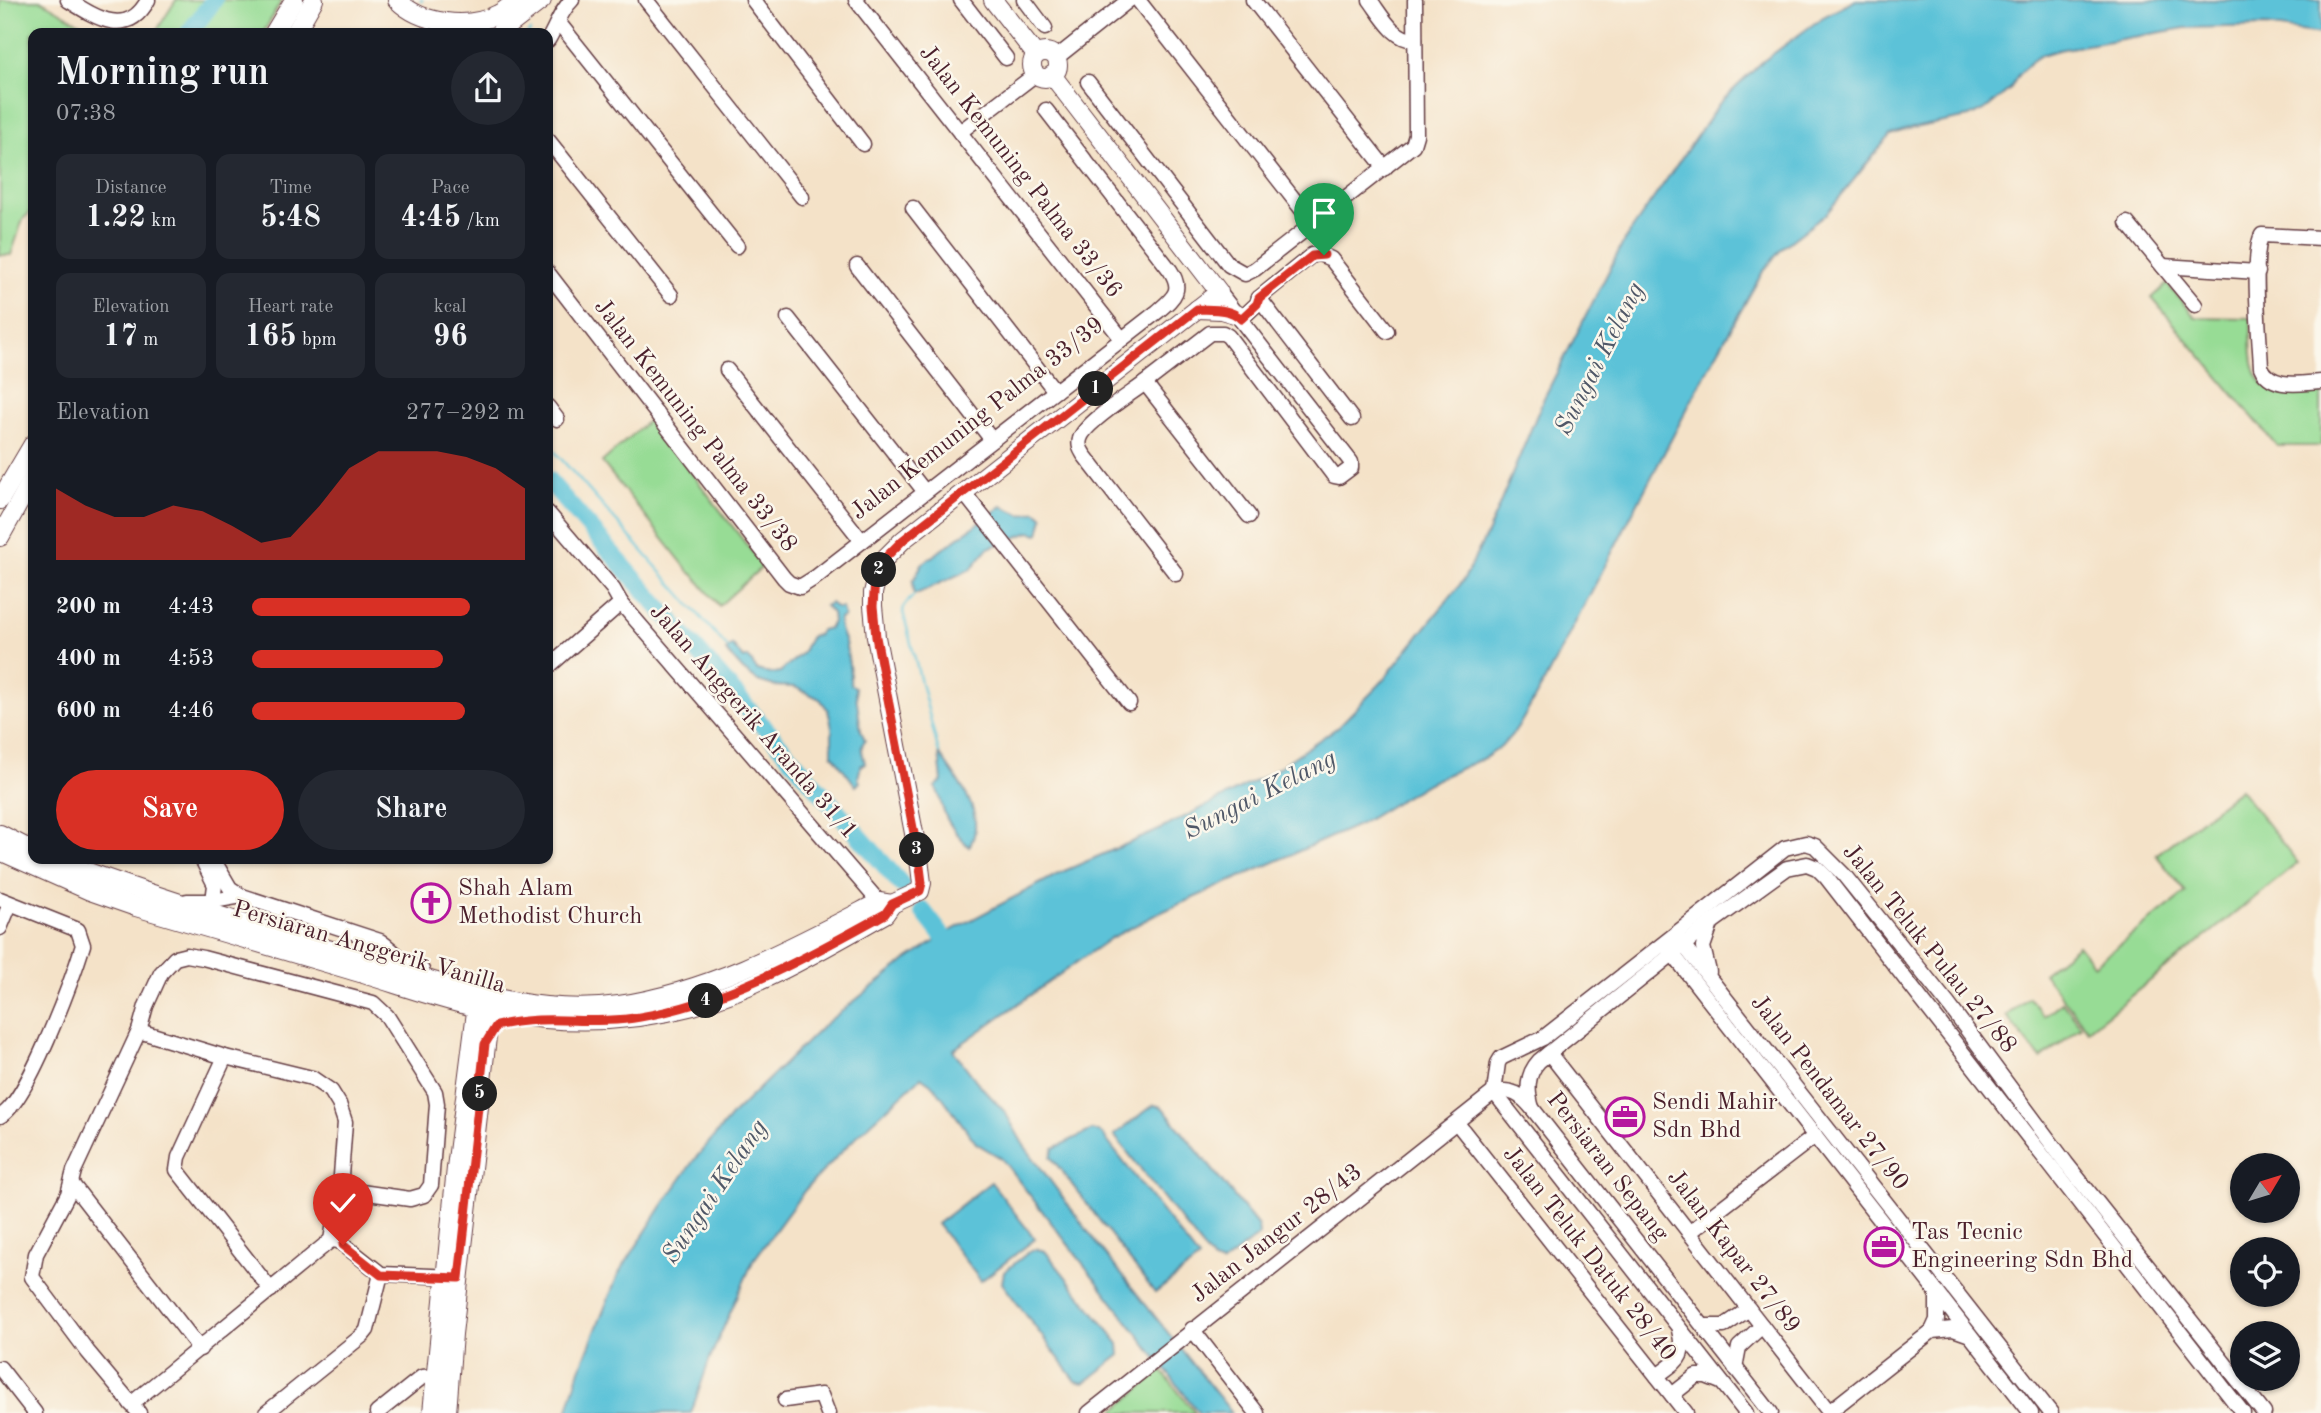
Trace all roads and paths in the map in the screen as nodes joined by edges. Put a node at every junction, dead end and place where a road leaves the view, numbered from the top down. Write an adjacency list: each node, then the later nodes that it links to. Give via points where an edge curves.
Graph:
1 (148, 0): 19 (street, via 129,21 111,21)
2 (294, 0): 22 (main road)
3 (314, 0): 23 (main road)
4 (397, 0): 5 (main road, via 431,20 451,22 498,14)
5 (517, 0)
6 (542, 0): 24 (main road)
7 (572, 0): 20 (street)
8 (646, 0): 35 (street)
9 (752, 0): 32 (street)
10 (856, 0): 31 (street, Jalan Kemuning Palma 33/36)
11 (961, 0): 27 (street)
12 (993, 0): 28 (main road, via 1036,55 1032,66)
13 (1024, 0): 21 (street)
14 (1129, 0): 28 (street)
15 (1138, 0): 38 (street)
16 (1253, 0): 34 (street)
17 (1370, 0): 26 (street, via 1395,32 1405,40)
18 (1415, 0): 26 (street)
19 (70, 3)
20 (559, 23): 25 (street); 40 (street)
21 (1045, 27)
22 (278, 28)
23 (298, 28)
24 (506, 28)
25 (553, 32)
26 (1415, 40): 34 (street, via 1416,135 1408,150)
27 (1006, 58)
28 (1048, 69): 31 (street); 45 (main road)
29 (1088, 82): 38 (street, via 1229,265 1245,274)
30 (1046, 110): 53 (street, Jalan Kemuning Palma 33/39, via 1177,283 1171,300)
31 (960, 132): 53 (street, Jalan Kemuning Palma 33/36)
32 (863, 144)
33 (553, 146): 46 (street)
34 (1385, 168): 38 (street)
35 (802, 197)
36 (913, 208): 57 (street)
37 (2127, 223): 41 (street)
38 (1314, 225)
39 (2321, 238): 43 (street, via 2265,234 2259,241)
40 (737, 246)
41 (2162, 265): 43 (street); 48 (street)
42 (857, 267): 61 (street)
43 (2258, 272): 55 (street, via 2264,373 2277,383)
44 (553, 279): 74 (street, Jalan Kemuning Palma 33/38, via 783,578 800,587)
45 (1219, 292): 49 (main road, Jalan Kemuning Palma 33/39); 50 (street)
46 (671, 295)
47 (1259, 298): 50 (street, via 1251,298); 52 (street, via 1320,254 1331,259); 60 (street)
48 (2194, 306)
49 (1197, 309): 50 (main road); 67 (main road, Jalan Kemuning Palma 33/39)
50 (1237, 314): 62 (street)
51 (788, 318): 66 (street)
52 (1387, 331)
53 (1122, 339): 57 (street, Jalan Kemuning Palma 33/39)
54 (727, 370): 72 (street)
55 (2321, 382)
56 (1147, 384): 64 (street, via 1210,332 1223,333); 69 (street); 73 (street, via 1094,422 1080,437 1079,446)
57 (1055, 391): 61 (street, Jalan Kemuning Palma 33/39)
58 (553, 414): 59 (street)
59 (557, 419)
60 (1352, 419)
61 (992, 440): 66 (street, Jalan Kemuning Palma 33/39)
62 (1340, 447): 64 (street); 64 (street, via 1352,465 1345,473 1337,477)
63 (28, 452): 68 (main road)
64 (1323, 461)
65 (28, 487): 71 (main road)
66 (925, 492): 72 (street, Jalan Kemuning Palma 33/39)
67 (964, 493): 77 (street); 87 (main road, Jalan Kemuning Palma 33/39, via 886,557 873,593 876,637 919,859)
68 (0, 500)
69 (1249, 516)
70 (553, 519): 75 (street)
71 (0, 537)
72 (862, 541): 74 (street, Jalan Kemuning Palma 33/39)
73 (1176, 574)
74 (816, 577)
75 (621, 603): 76 (street, Jalan Anggerik Aranda 31/1); 92 (street, Jalan Anggerik Aranda 31/1)
76 (553, 663)
77 (1129, 703)
78 (0, 834): 79 (main road)
79 (28, 848)
80 (0, 851): 82 (main road, Persiaran Anggerik Vanilla)
81 (0, 860): 83 (main road)
82 (28, 860)
83 (28, 863)
84 (204, 864): 91 (street, via 215,885)
85 (217, 864): 88 (street, via 230,888)
86 (46, 865): 89 (main road, Persiaran Anggerik Vanilla); 98 (main road, Persiaran Anggerik Vanilla, via 136,907)
87 (920, 891): 92 (main road, Persiaran Anggerik Vanilla)
88 (242, 896): 91 (street); 98 (street, via 380,941 408,965 446,978)
89 (163, 897): 91 (street); 98 (main road, Persiaran Anggerik Vanilla)
90 (5, 901): 94 (street); 107 (street, via 78,930 83,945 27,1082 11,1109)
91 (213, 901)
92 (885, 907): 99 (main road, Persiaran Anggerik Vanilla, via 714,981 655,998 577,1007); 100 (main road, Persiaran Anggerik Vanilla, via 799,961 695,1005 609,1021)
93 (1712, 923): 95 (street, Jalan Teluk Pulau 27/88); 97 (street, via 1703,947); 150 (street, Jalan Teluk Pulau 27/88, via 1787,868 1807,864 1817,868)
94 (0, 928)
95 (1674, 944): 96 (street, Jalan Teluk Pulau 27/88); 97 (street, Jalan Pendamar 27/90); 105 (street, Jalan Teluk Pulau 27/88, via 1542,1038 1501,1058); 151 (street, Jalan Teluk Pulau 27/88, via 1784,848 1806,843 1825,854 1948,1004 2066,1163)
96 (1648, 974): 97 (street, via 1676,972); 103 (street, Jalan Teluk Pulau 27/88)
97 (1710, 990): 109 (street, Jalan Pendamar 27/90); 149 (street, Jalan Pendamar 27/90)
98 (451, 993): 99 (main road, Persiaran Anggerik Vanilla); 102 (main road)
99 (484, 1003): 100 (main road, Persiaran Anggerik Vanilla); 102 (main road)
100 (548, 1019): 102 (main road, via 496,1026)
101 (139, 1031): 104 (street); 111 (street); 112 (street, via 161,974 180,956 202,958 379,1007 435,1093 431,1185 424,1195 411,1199)
102 (479, 1042): 117 (main road, via 456,1168)
103 (1549, 1053): 106 (street, Jalan Teluk Pulau 27/88, via 1530,1076); 114 (street, Jalan Kapar 27/89)
104 (225, 1057): 112 (street, via 312,1077 331,1091 345,1122); 118 (street, via 177,1170)
105 (1494, 1092): 106 (street, Persiaran Sepang, via 1518,1093); 108 (street, Jalan Jangur 28/43); 113 (street, Persiaran Sepang)
106 (1532, 1108): 110 (street, Persiaran Sepang)
107 (0, 1116)
108 (1457, 1123): 125 (street, Jalan Jangur 28/43); 131 (street, Jalan Teluk Datuk 28/40)
109 (1815, 1136): 114 (street); 119 (street, Jalan Pendamar 27/90)
110 (1588, 1180): 113 (street); 122 (street, Persiaran Sepang)
111 (72, 1184): 127 (street); 135 (street, via 36,1254 32,1277)
112 (340, 1189): 115 (street)
113 (1573, 1192): 121 (street, Persiaran Sepang)
114 (1689, 1233): 120 (street, Jalan Kapar 27/89)
115 (331, 1240): 116 (street, via 339,1241); 118 (street)
116 (381, 1275): 117 (street); 138 (street, via 363,1335)
117 (453, 1277): 130 (main road); 141 (main road)
118 (271, 1290): 127 (street)
119 (1937, 1293): 124 (street, via 1937,1320); 126 (street, Jalan Pendamar 27/90)
120 (1749, 1309): 122 (street, via 1724,1326); 123 (street, Jalan Kapar 27/89)
121 (1678, 1325): 131 (street, via 1682,1355); 132 (street, Persiaran Sepang)
122 (1703, 1326): 129 (street, Persiaran Sepang)
123 (1762, 1326): 129 (street, via 1739,1347); 137 (street, Jalan Kapar 27/89)
124 (1932, 1331): 126 (street, via 1954,1329); 137 (street)
125 (1187, 1333): 143 (street, Jalan Jangur 28/43); 144 (street)
126 (1971, 1336): 148 (street, Jalan Pendamar 27/90)
127 (200, 1349): 135 (street)
128 (0, 1368): 136 (street)
129 (1735, 1368): 147 (street, Persiaran Sepang)
130 (435, 1376): 139 (street, via 422,1377); 140 (main road)
131 (1657, 1376): 133 (street, Jalan Teluk Datuk 28/40)
132 (1722, 1382): 133 (street, via 1696,1376); 146 (street, Persiaran Sepang)
133 (1672, 1395): 145 (street, Jalan Teluk Datuk 28/40)
134 (785, 1400): 142 (street, via 821,1395)
135 (135, 1408)
136 (32, 1412)
137 (1830, 1412)
138 (266, 1413)
139 (377, 1413)
140 (432, 1413)
141 (447, 1413)
142 (828, 1413)
143 (1089, 1413)
144 (1257, 1413)
145 (1686, 1413)
146 (1746, 1413)
147 (1771, 1413)
148 (2031, 1413)
149 (2051, 1413)
150 (2243, 1413)
151 (2264, 1413)

